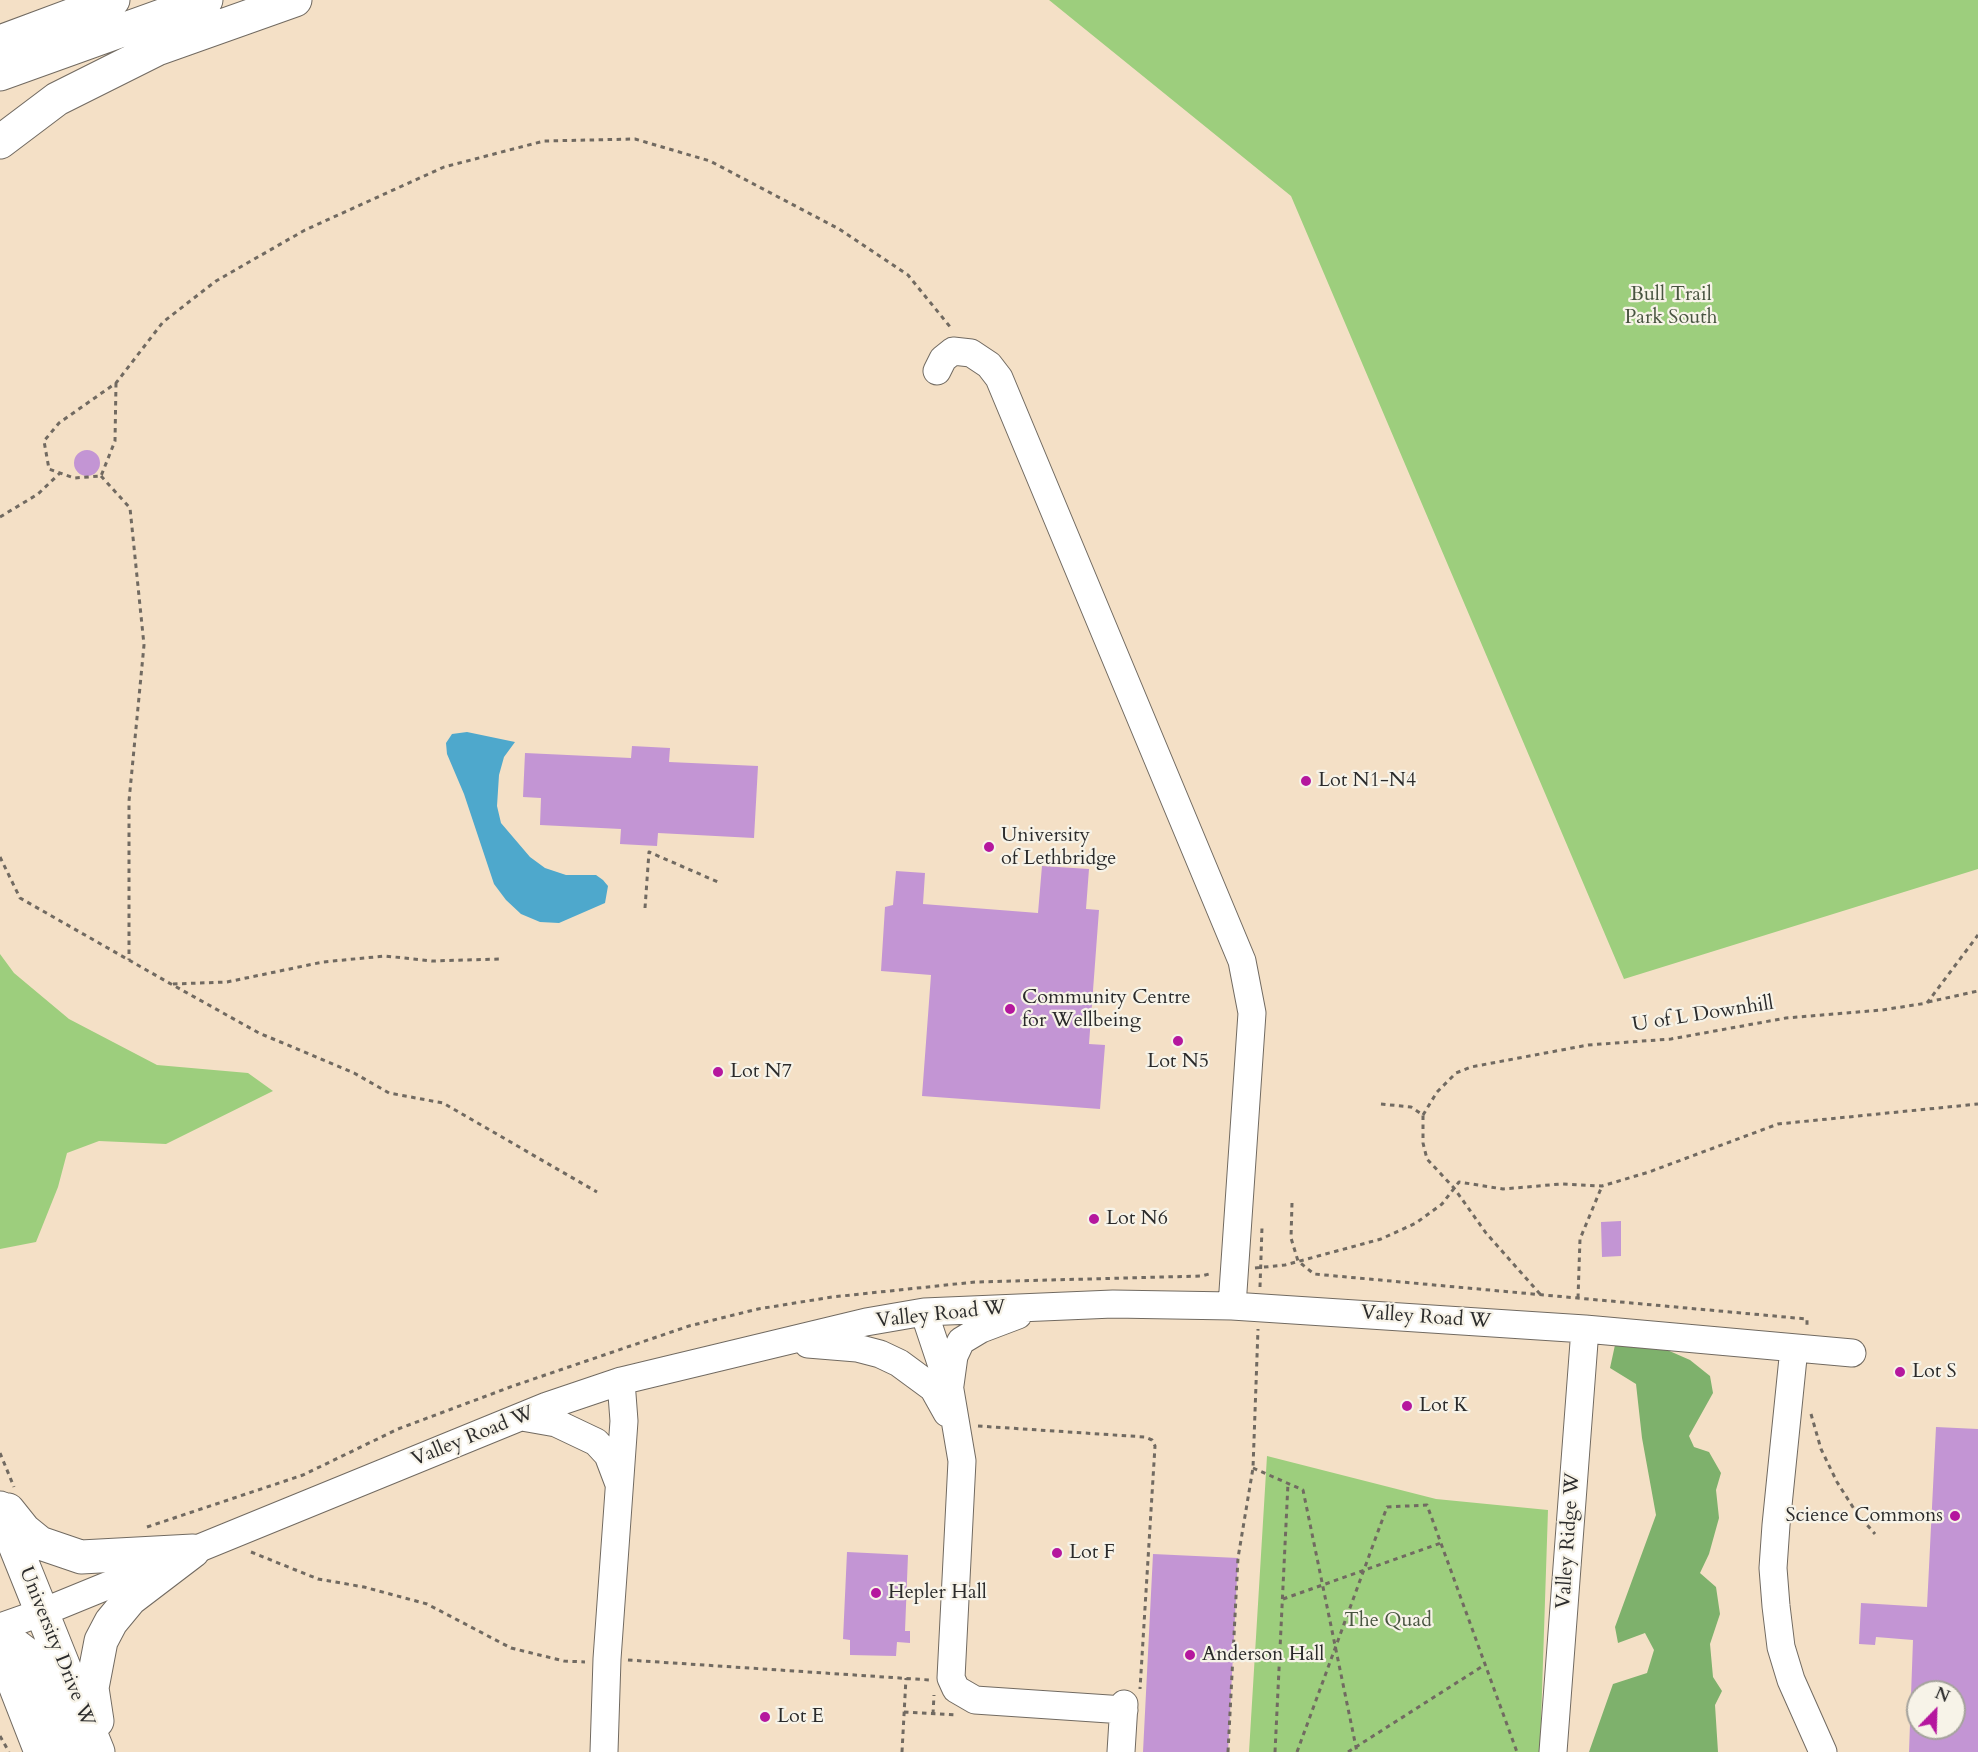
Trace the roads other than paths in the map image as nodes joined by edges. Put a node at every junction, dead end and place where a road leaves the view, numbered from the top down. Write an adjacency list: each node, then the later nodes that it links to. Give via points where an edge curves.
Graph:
1 (113, 0): 4 (main road)
2 (206, 0): 5 (main road)
3 (295, 0): 6 (main road, via 158,49 57,99)
4 (0, 42)
5 (0, 74)
6 (0, 142)
7 (938, 371): 9 (street, via 943,359 953,351 971,353 990,365 999,378 1242,961 1252,1013 1247,1268)
8 (1039, 1306): 9 (street, Valley Road W); 10 (street, Valley Road W); 16 (street, via 961,1341 954,1356)
9 (1232, 1306): 11 (street, Valley Road W)
10 (924, 1312): 12 (street, Valley Road W); 16 (street)
11 (1585, 1329): 13 (street, Valley Road W); 33 (street, Valley Ridge W)
12 (783, 1342): 15 (street, Valley Road W); 18 (street, via 857,1348 899,1363 933,1388)
13 (1801, 1348): 14 (street, Valley Road W); 34 (street, via 1773,1568 1780,1647)
14 (1852, 1353)
15 (621, 1381): 17 (street, Valley Road W); 19 (street, via 624,1421)
16 (950, 1389): 18 (street)
17 (522, 1417): 19 (street, via 556,1423 596,1442 608,1455); 22 (street, Valley Road W)
18 (957, 1438): 32 (street, via 962,1461 953,1680 956,1689 975,1700 1129,1702)
19 (620, 1487): 31 (street, via 598,1658)
20 (0, 1499): 22 (main road, via 24,1530 40,1543 81,1557)
21 (0, 1508): 23 (main road, University Drive W)
22 (193, 1551): 23 (street, Valley Road W); 30 (main road, via 130,1599 101,1641 92,1688)
23 (43, 1612): 24 (street, Valley Road W); 30 (main road, University Drive W)
24 (0, 1627)
25 (0, 1634): 29 (main road, via 29,1656)
26 (0, 1647): 28 (main road)
27 (0, 1704): 28 (main road)
28 (30, 1750)
29 (73, 1752)
30 (100, 1752)
31 (604, 1752)
32 (1121, 1752)
33 (1552, 1752)
34 (1823, 1752)

